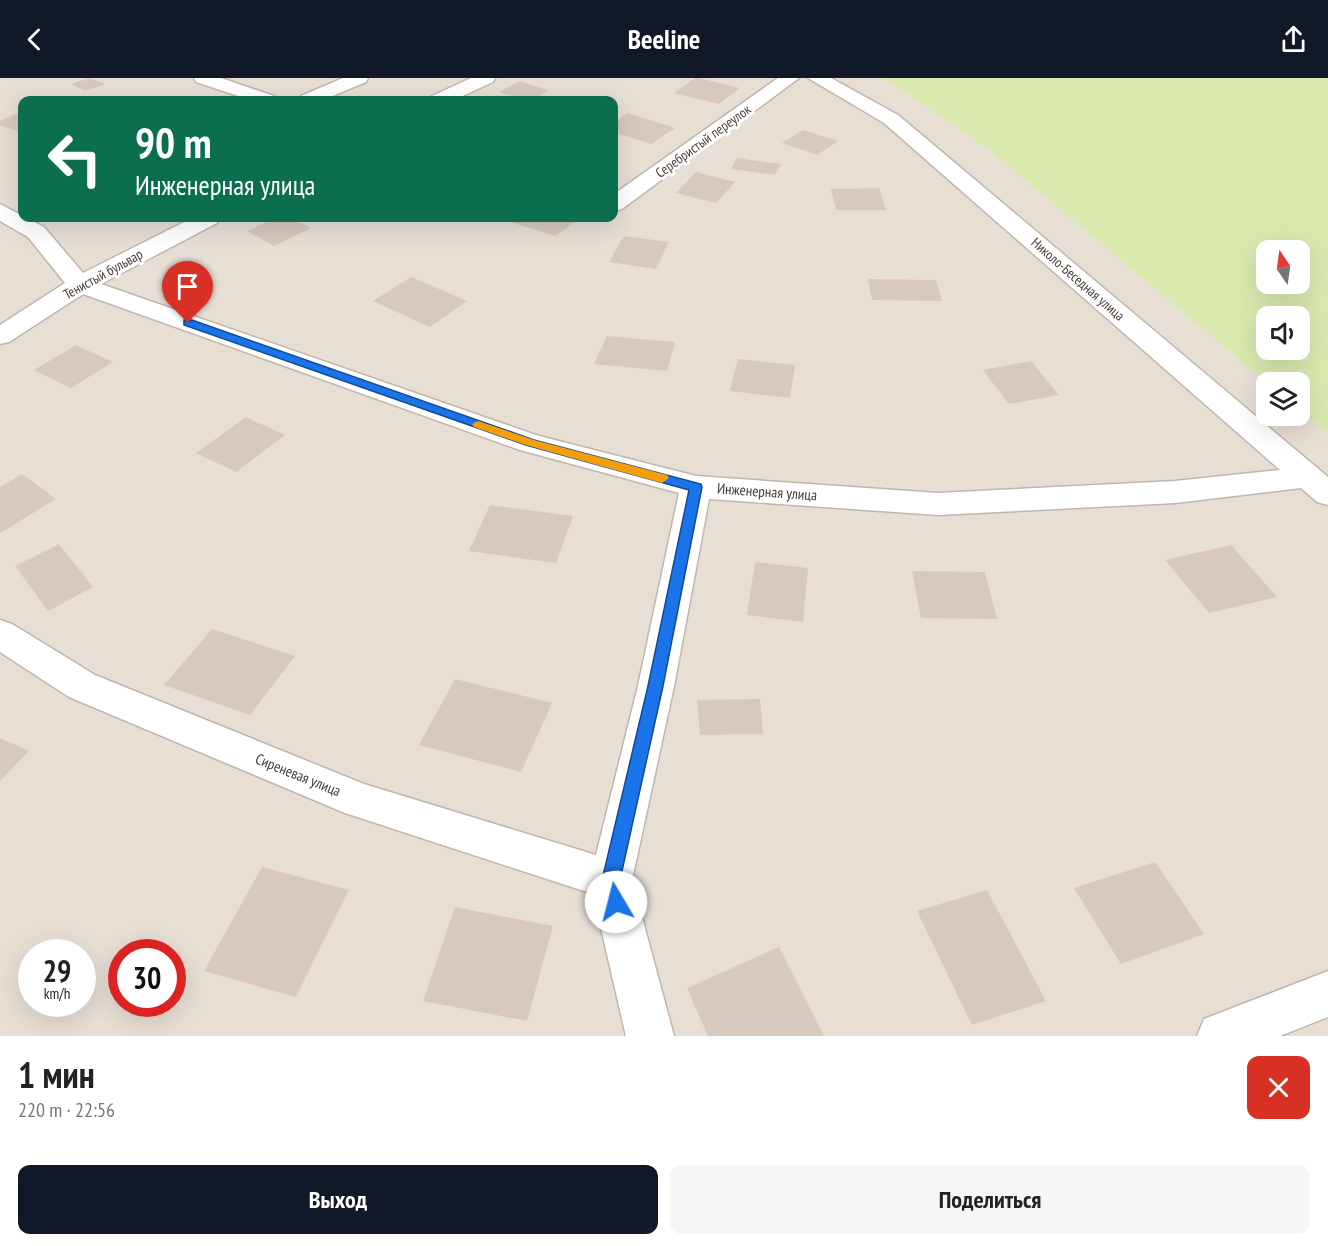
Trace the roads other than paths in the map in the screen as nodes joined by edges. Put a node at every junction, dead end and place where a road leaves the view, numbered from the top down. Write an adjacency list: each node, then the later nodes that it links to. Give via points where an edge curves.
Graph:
1 (202, 78): 6 (street)
2 (359, 78): 7 (street)
3 (486, 78): 8 (street)
4 (790, 78): 9 (street, Серебристый переулок)
5 (817, 78): 17 (street, Николо-Беседная улица, via 891,119)
6 (255, 96)
7 (317, 96)
8 (448, 96)
9 (618, 201)
10 (0, 211): 11 (street)
11 (18, 216)
12 (37, 222): 14 (street); 15 (street, via 36,232)
13 (201, 222): 15 (street, Тенистый бульвар)
14 (0, 238)
15 (80, 285): 16 (street, Тенистый бульвар); 18 (street, Инженерная улица, via 530,443)
16 (0, 336)
17 (1318, 485): 18 (street, Инженерная улица, via 938,504)
18 (696, 487): 20 (street)
19 (4, 642): 20 (street, Сиреневая улица, via 82,686 359,800)
20 (611, 880): 22 (street)
21 (1328, 994): 23 (street)
22 (650, 1036)
23 (1221, 1036)

